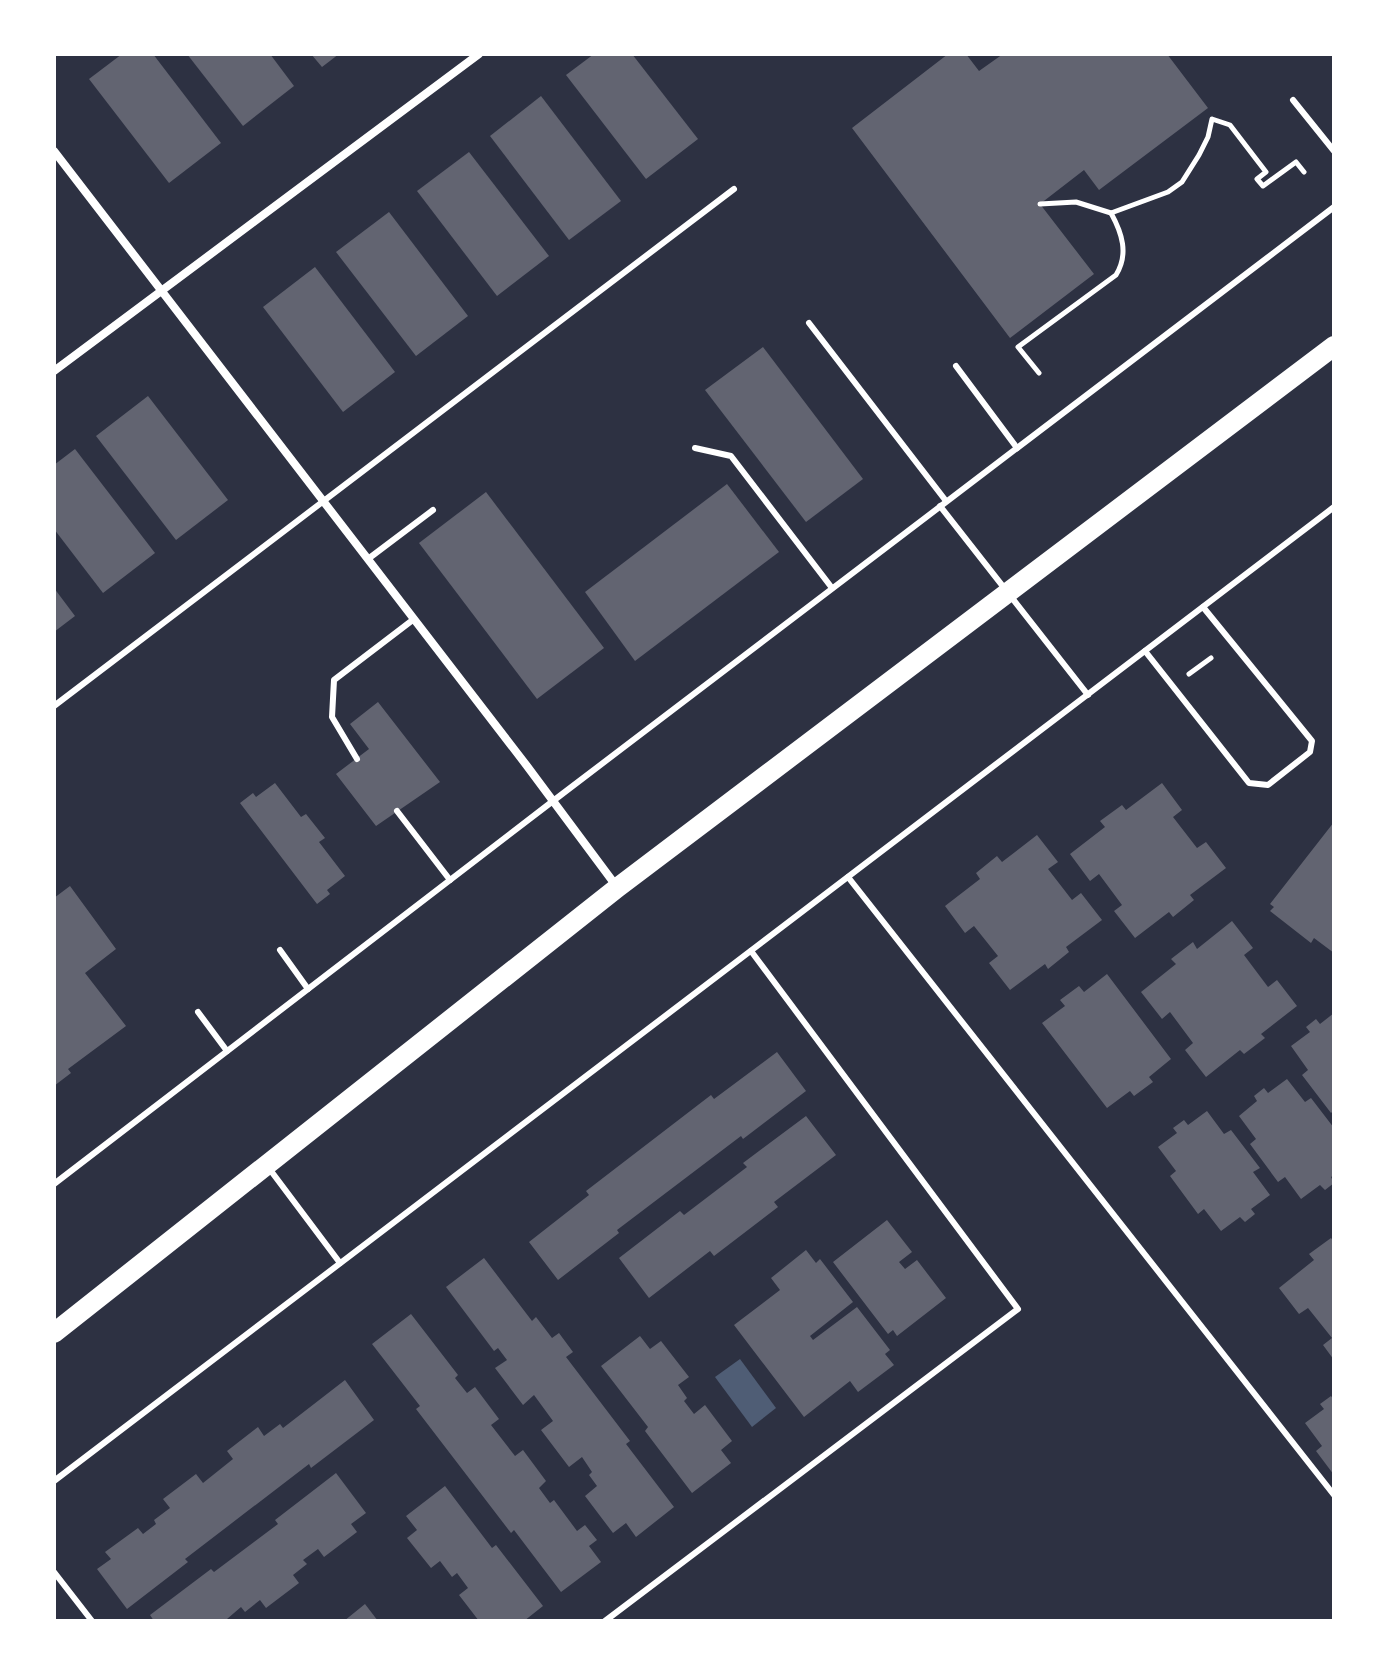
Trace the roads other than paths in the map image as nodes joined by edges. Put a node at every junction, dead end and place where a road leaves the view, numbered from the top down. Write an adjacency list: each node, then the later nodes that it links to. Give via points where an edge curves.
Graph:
1 (479, 54): 7 (street)
2 (1293, 100): 4 (lane)
3 (54, 151): 7 (street)
4 (1334, 151)
5 (734, 189): 14 (lane)
6 (1334, 207): 13 (lane)
7 (162, 291): 11 (street); 14 (street)
8 (809, 323): 15 (lane)
9 (1334, 346): 20 (main road)
10 (956, 366): 13 (lane)
11 (54, 371)
12 (695, 448): 19 (lane, via 731,456)
13 (1017, 448): 15 (lane)
14 (323, 502): 18 (street); 25 (lane)
15 (943, 503): 19 (lane); 20 (lane)
16 (1334, 507): 21 (lane)
17 (433, 510): 18 (lane)
18 (368, 559): 22 (street)
19 (832, 588): 27 (lane)
20 (1008, 593): 24 (lane); 31 (main road)
21 (1203, 607): 23 (lane); 23 (lane, via 1312,741 1310,752 1268,785 1249,783)
22 (414, 619): 26 (lane, via 334,680 332,717); 27 (street)
23 (1145, 651): 24 (lane)
24 (1088, 695): 29 (lane)
25 (54, 706)
26 (357, 759)
27 (553, 801): 30 (lane); 31 (street)
28 (397, 811): 30 (lane)
29 (848, 877): 33 (lane); 42 (lane)
30 (450, 880): 34 (lane)
31 (617, 888): 37 (main road)
32 (280, 950): 34 (lane)
33 (751, 951): 39 (lane); 45 (lane, via 1018,1309)
34 (308, 989): 36 (lane)
35 (198, 1012): 36 (lane)
36 (227, 1051): 38 (lane)
37 (267, 1165): 39 (lane); 40 (main road)
38 (54, 1184)
39 (340, 1263): 41 (lane)
40 (54, 1333)
41 (54, 1481)
42 (1334, 1495)
43 (54, 1572): 44 (lane)
44 (92, 1621)
45 (605, 1621)

